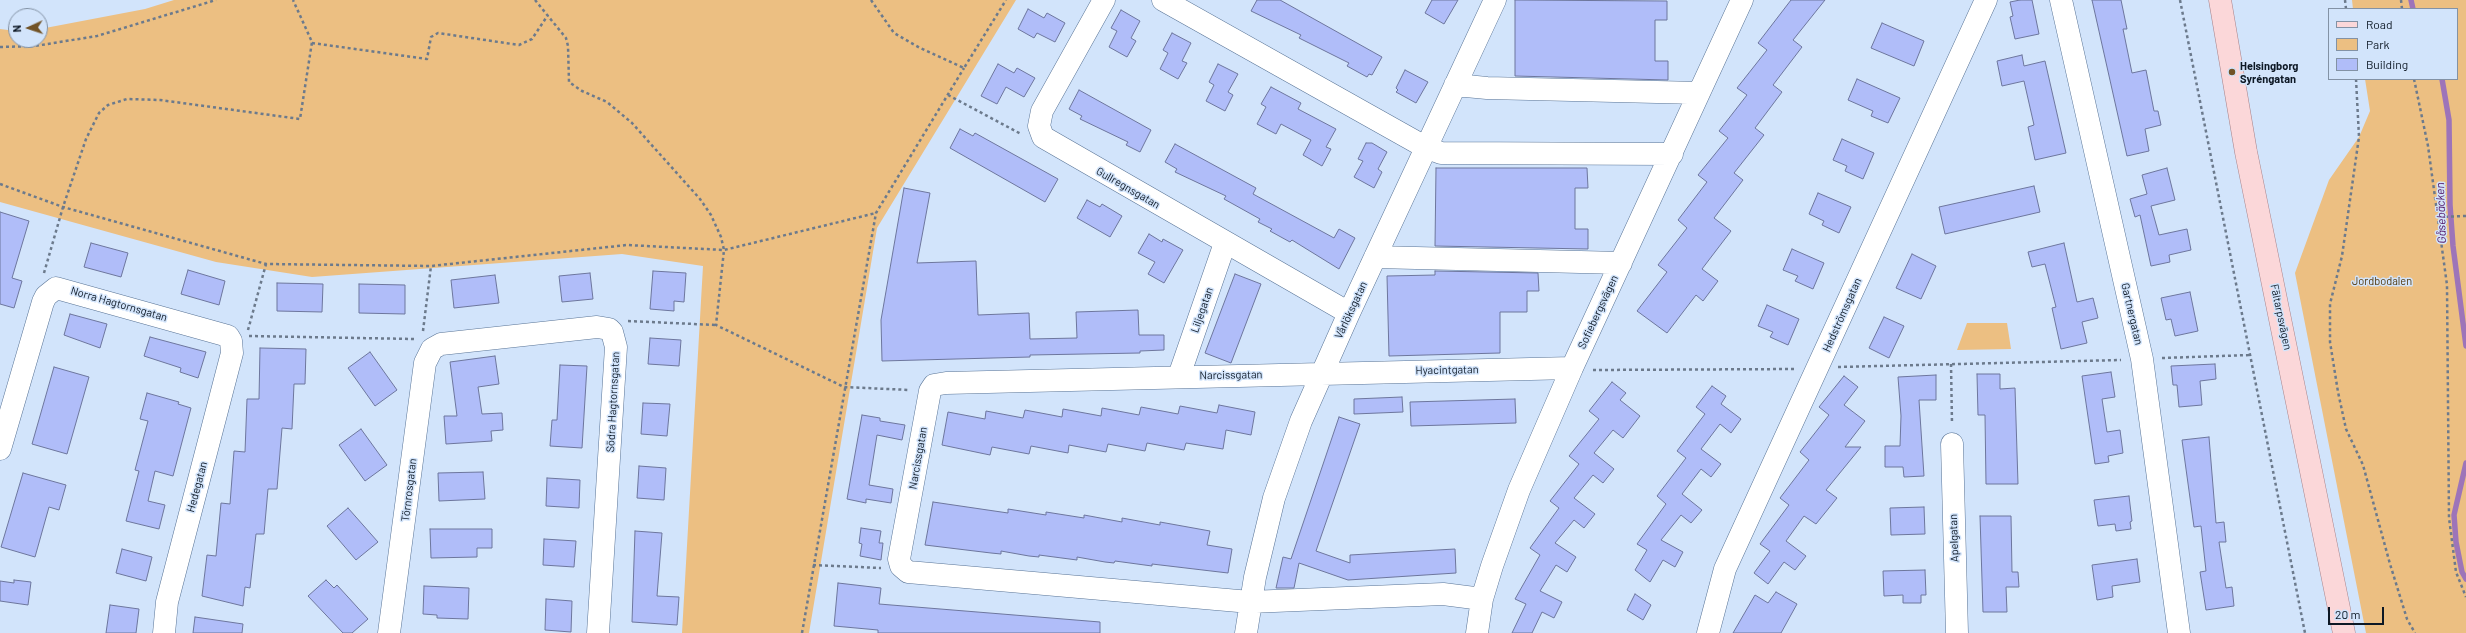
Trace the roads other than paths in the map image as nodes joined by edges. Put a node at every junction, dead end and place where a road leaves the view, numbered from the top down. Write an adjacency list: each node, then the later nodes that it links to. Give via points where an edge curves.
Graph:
1 (1104, 0): 12 (street, Gullregnsgatan, via 1042,111 1040,132 1047,141)
2 (1163, 0): 10 (street)
3 (1495, 0): 8 (street, Vårlöksgatan)
4 (1742, 0): 9 (street, Sofiebergsvägen)
5 (1986, 0): 30 (street, Hedströmsgatan, via 1725,569)
6 (2061, 0): 32 (street, Gartnergatan, via 2142,359)
7 (2220, 0): 33 (main road, Fältarpsvägen, via 2246,152)
8 (1455, 85): 9 (street); 10 (street, Vårlöksgatan)
9 (1699, 93): 11 (street, Sofiebergsvägen)
10 (1425, 147): 11 (street, via 1441,153); 13 (street, Vårlöksgatan)
11 (1672, 154): 14 (street, Sofiebergsvägen)
12 (1225, 243): 15 (street, Gullregnsgatan); 20 (street, Liljegatan)
13 (1375, 257): 14 (street); 15 (street, Vårlöksgatan)
14 (1621, 263): 18 (street, Sofiebergsvägen)
15 (1349, 313): 19 (street, Vårlöksgatan)
16 (231, 341): 22 (street, Norra Hagtornsgatan, via 222,334 62,288 50,291 43,302); 25 (street, Hedegatan, via 232,353 167,602)
17 (429, 344): 26 (street, Törnrosgatan); 27 (street, Södra Hagtornsgatan, via 597,327 612,332 616,347)
18 (1572, 368): 19 (street, Hyacintgatan); 23 (street, Sofiebergsvägen, via 1519,490)
19 (1322, 373): 20 (street, Narcissgatan); 24 (street, Vårlöksgatan, via 1274,498)
20 (1178, 376): 24 (street, Narcissgatan, via 934,385 930,391 899,559 904,570 912,574)
21 (1952, 444): 31 (street, Apelgatan)
22 (0, 449)
23 (1482, 600): 24 (street, via 1443,594); 29 (street, Sofiebergsvägen)
24 (1250, 602): 28 (street, Vårlöksgatan)
25 (164, 633)
26 (389, 633)
27 (598, 633)
28 (1246, 633)
29 (1477, 633)
30 (1708, 633)
31 (1957, 633)
32 (2179, 633)
33 (2344, 633)

